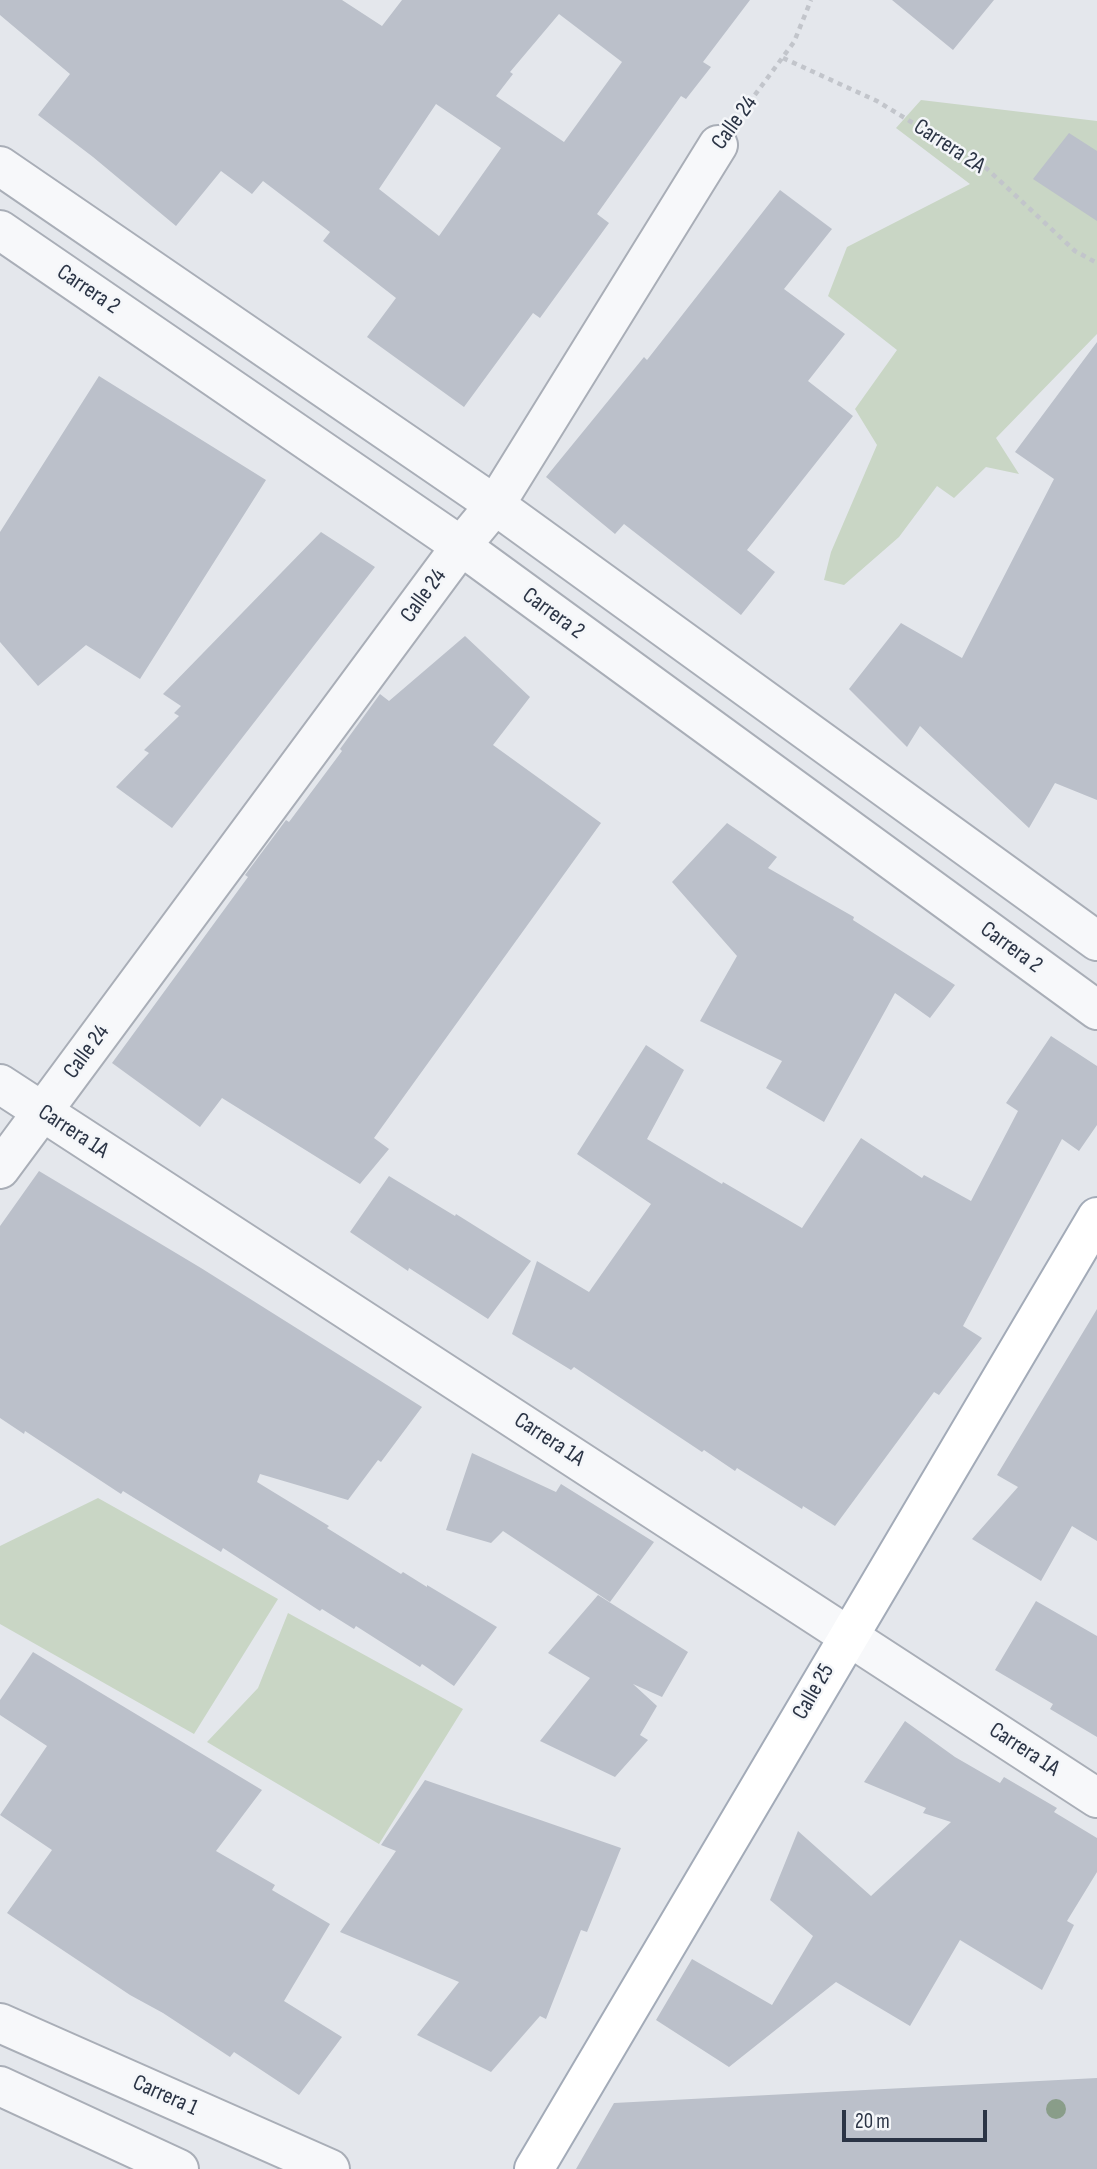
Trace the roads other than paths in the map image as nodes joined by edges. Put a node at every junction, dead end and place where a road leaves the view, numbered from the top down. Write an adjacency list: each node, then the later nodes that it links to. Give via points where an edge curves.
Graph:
1 (718, 145): 4 (street, Calle 24)
2 (0, 166): 4 (street)
3 (0, 230): 5 (street, Carrera 2)
4 (495, 505): 5 (street, Calle 24); 6 (street)
5 (461, 546): 7 (street, Carrera 2); 9 (street, Calle 24)
6 (1097, 941)
7 (1097, 1010)
8 (0, 1083): 9 (street, Carrera 1A)
9 (43, 1112): 10 (street, Calle 24); 12 (street, Carrera 1A)
10 (0, 1169)
11 (1097, 1217): 12 (main road, Calle 25)
12 (848, 1634): 13 (street, Carrera 1A); 18 (main road, Calle 25)
13 (1097, 1798)
14 (0, 2023): 17 (street, Carrera 1)
15 (0, 2087): 16 (street)
16 (179, 2169)
17 (330, 2169)
18 (534, 2169)

